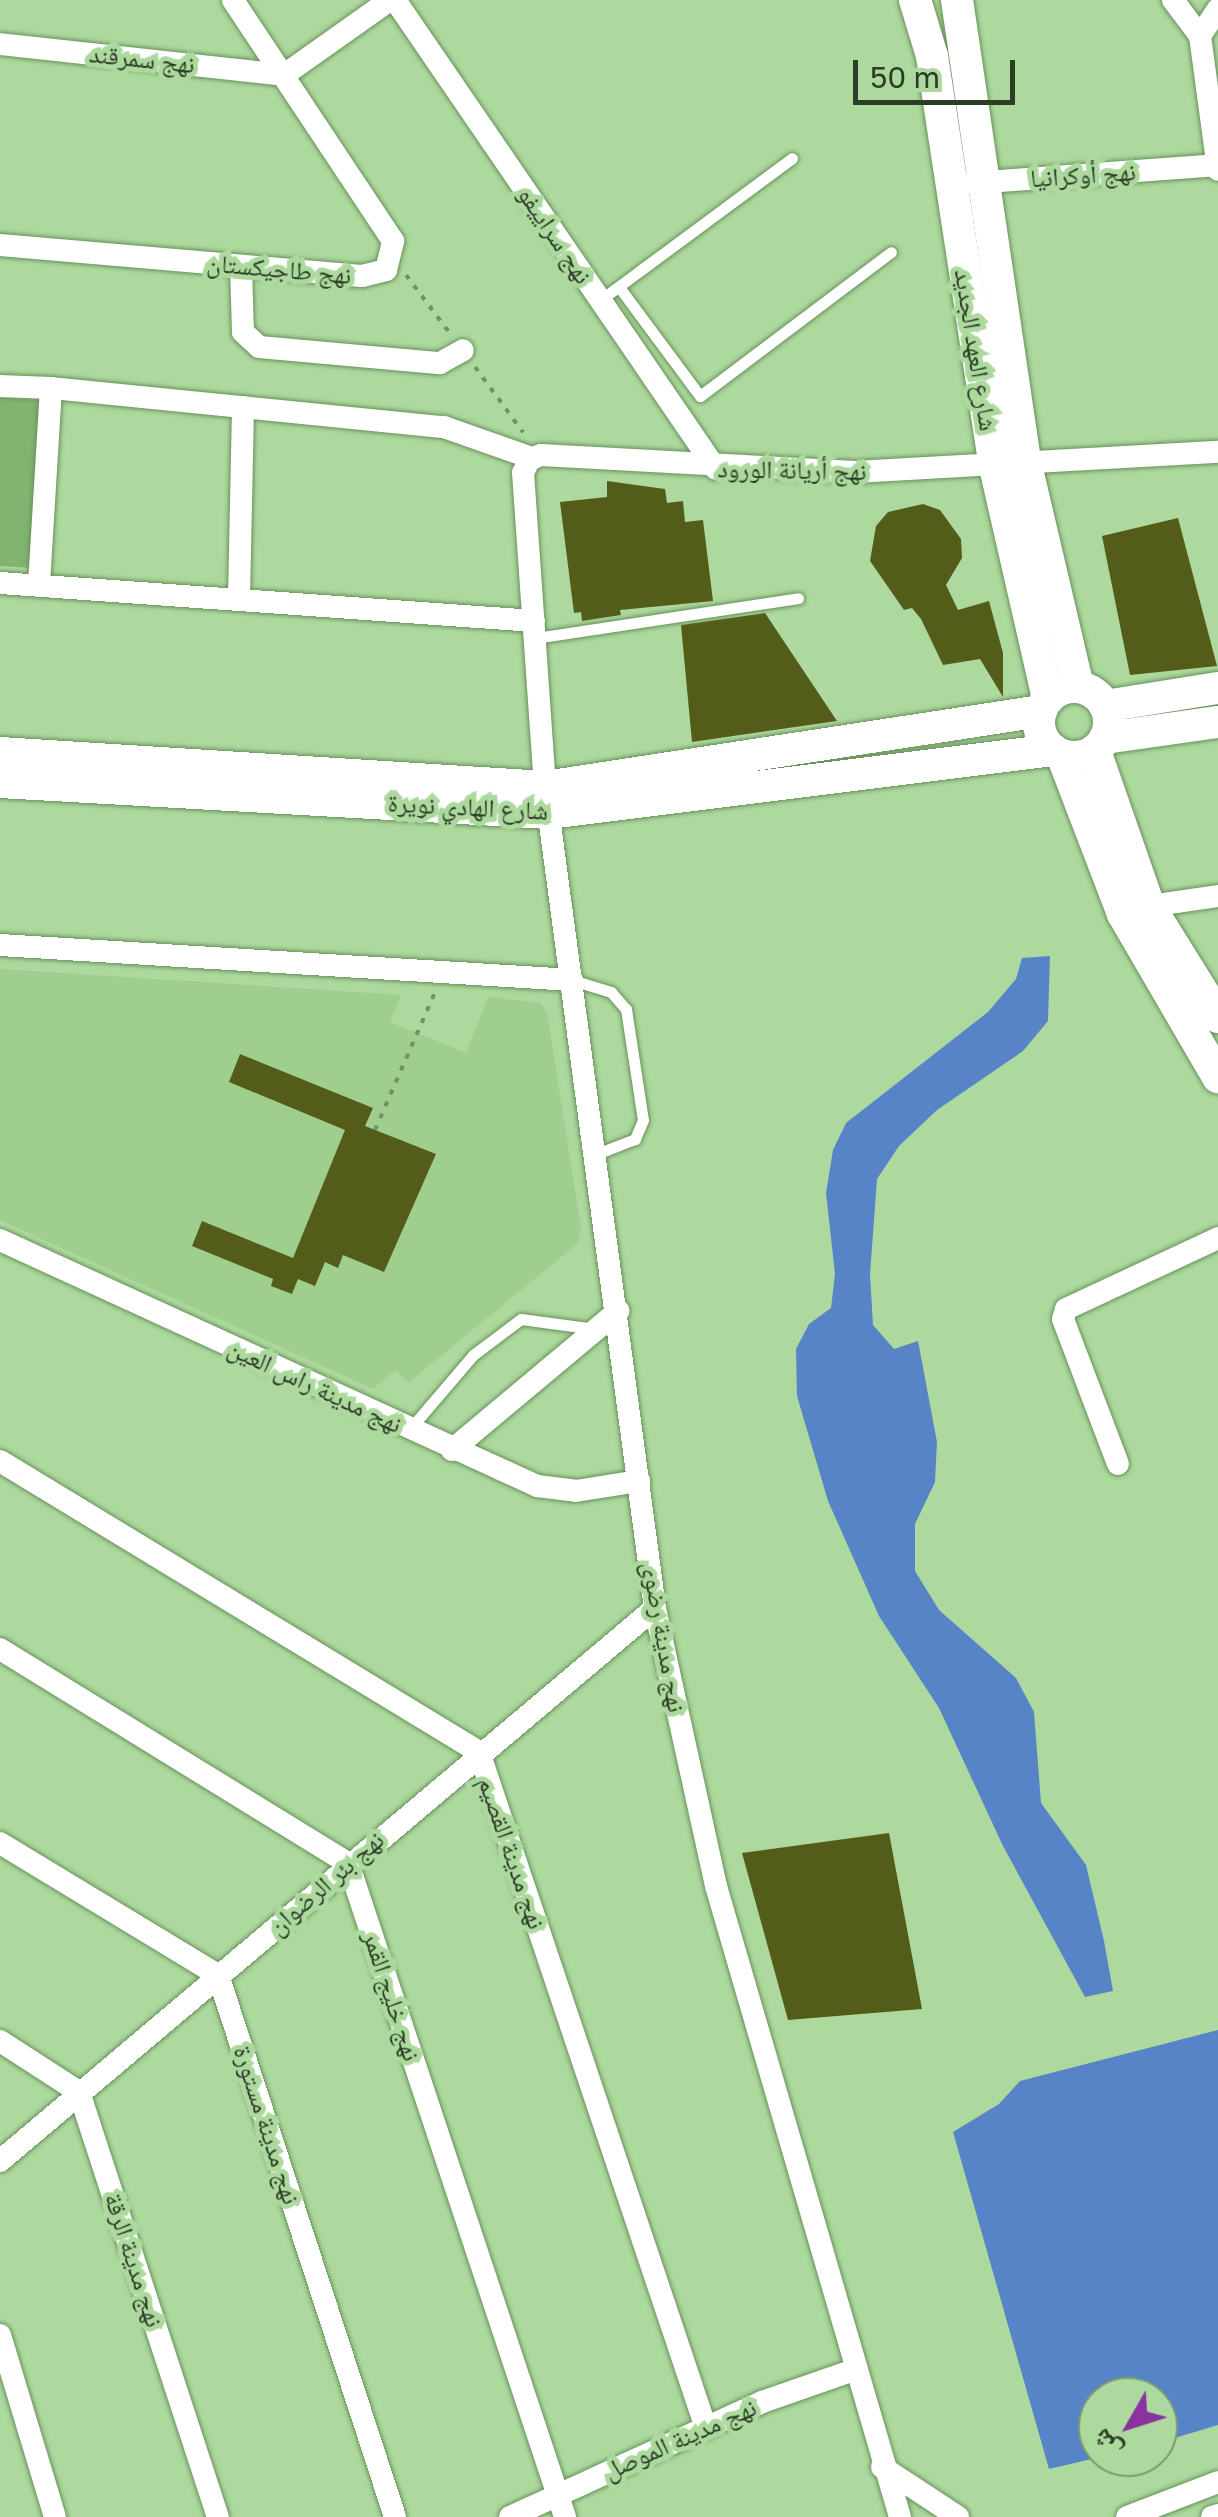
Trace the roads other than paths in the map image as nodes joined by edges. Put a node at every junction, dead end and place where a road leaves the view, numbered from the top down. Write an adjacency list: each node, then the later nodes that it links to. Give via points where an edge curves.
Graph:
1 (234, 0): 9 (street)
2 (393, 0): 9 (street); 16 (street, نهج سراييفو)
3 (915, 0): 12 (main road, شارع العهد الجديد)
4 (956, 0): 12 (main road, شارع العهد الجديد)
5 (1173, 0): 7 (street)
6 (1218, 9): 7 (street)
7 (1200, 36): 11 (street, نهج أوكرانيا)
8 (0, 44): 9 (street, نهج سمرقند)
9 (284, 74): 15 (street, نهج طاجيكستان, via 393,241 393,257 374,277)
10 (792, 158): 16 (lane)
11 (1218, 166): 12 (street, نهج أوكرانيا)
12 (964, 184): 23 (main road, شارع العهد الجديد)
13 (0, 244): 15 (street, نهج طاجيكستان)
14 (892, 252): 16 (lane, via 700,396)
15 (241, 266): 17 (street, via 243,332 259,347 440,362)
16 (609, 294): 24 (street, نهج سراييفو)
17 (463, 350)
18 (0, 386): 19 (street, نهج أريانة الورود)
19 (52, 388): 20 (street, نهج أريانة الورود); 26 (street)
20 (244, 407): 22 (street, نهج أريانة الورود, via 444,427); 28 (street)
21 (1218, 452): 23 (street, نهج أريانة الورود)
22 (532, 458): 24 (street, نهج أريانة الورود); 29 (street, via 522,482)
23 (1010, 466): 24 (street, نهج أريانة الورود); 31 (main road, شارع العهد الجديد)
24 (716, 469)
25 (0, 583): 26 (street)
26 (39, 585): 28 (street)
27 (798, 598): 29 (lane)
28 (238, 599): 29 (street)
29 (535, 630): 38 (street)
30 (1218, 688): 31 (main road, شارع الهادي نويرة)
31 (1079, 715): 32 (main road, شارع الهادي نويرة); 33 (main road, شارع الهادي نويرة); 35 (main road, شارع الهادي نويرة); 35 (main road, via 1042,736); 40 (main road, شارع العهد الجديد)
32 (1218, 722)
33 (885, 735): 36 (lane); 38 (main road, شارع الهادي نويرة)
34 (0, 753): 38 (main road, شارع الهادي نويرة)
35 (1057, 753): 36 (main road, شارع الهادي نويرة); 44 (main road, via 1124,914 1166,998)
36 (900, 765): 38 (main road, شارع الهادي نويرة)
37 (0, 782): 38 (main road, شارع الهادي نويرة)
38 (547, 800): 42 (street, نهج مدينة رضوى)
39 (1218, 896): 40 (street)
40 (1149, 906): 43 (main road, شارع العهد الجديد)
41 (0, 945): 42 (street)
42 (572, 980): 45 (street, نهج مدينة رضوى); 45 (lane, via 611,992 626,1008 643,1120 635,1140)
43 (1218, 1018)
44 (1218, 1076)
45 (594, 1154): 48 (street, نهج مدينة رضوى)
46 (1218, 1238): 53 (street, via 1066,1308 1063,1319)
47 (0, 1240): 50 (street, نهج مدينة راس العين)
48 (618, 1311): 49 (street); 54 (street, نهج مدينة رضوى)
49 (595, 1329): 50 (lane, via 521,1319 473,1355); 51 (street)
50 (409, 1430): 51 (street, نهج مدينة راس العين)
51 (452, 1450): 54 (street, نهج مدينة راس العين, via 554,1490)
52 (0, 1461): 57 (street, نهج مدينة القصيم)
53 (1118, 1464)
54 (640, 1481): 55 (street, نهج مدينة رضوى)
55 (655, 1608): 57 (street, نهج بئر الرضوان); 65 (street, نهج مدينة رضوى, via 704,1838)
56 (0, 1649): 59 (street)
57 (478, 1752): 59 (street, نهج بئر الرضوان); 66 (street, نهج مدينة القصيم)
58 (0, 1843): 60 (street)
59 (348, 1863): 60 (street, نهج بئر الرضوان); 69 (street, نهج خليج القمر)
60 (218, 1975): 62 (street, نهج بئر الرضوان); 72 (street, نهج مدينة مستورة)
61 (0, 2041): 62 (street)
62 (79, 2092): 63 (street, نهج بئر الرضوان); 71 (street, نهج مدينة الرقة)
63 (0, 2161)
64 (0, 2335): 70 (street)
65 (854, 2370): 66 (street, نهج مدينة الموصل); 67 (street, نهج مدينة رضوى)
66 (706, 2428): 69 (street, نهج مدينة الموصل)
67 (882, 2466): 74 (street, نهج مدينة رضوى); 75 (street)
68 (1218, 2482): 76 (street)
69 (561, 2506): 73 (street, نهج مدينة الموصل)
70 (56, 2517)
71 (218, 2517)
72 (395, 2517)
73 (510, 2517)
74 (900, 2517)
75 (958, 2517)
76 (1127, 2517)

